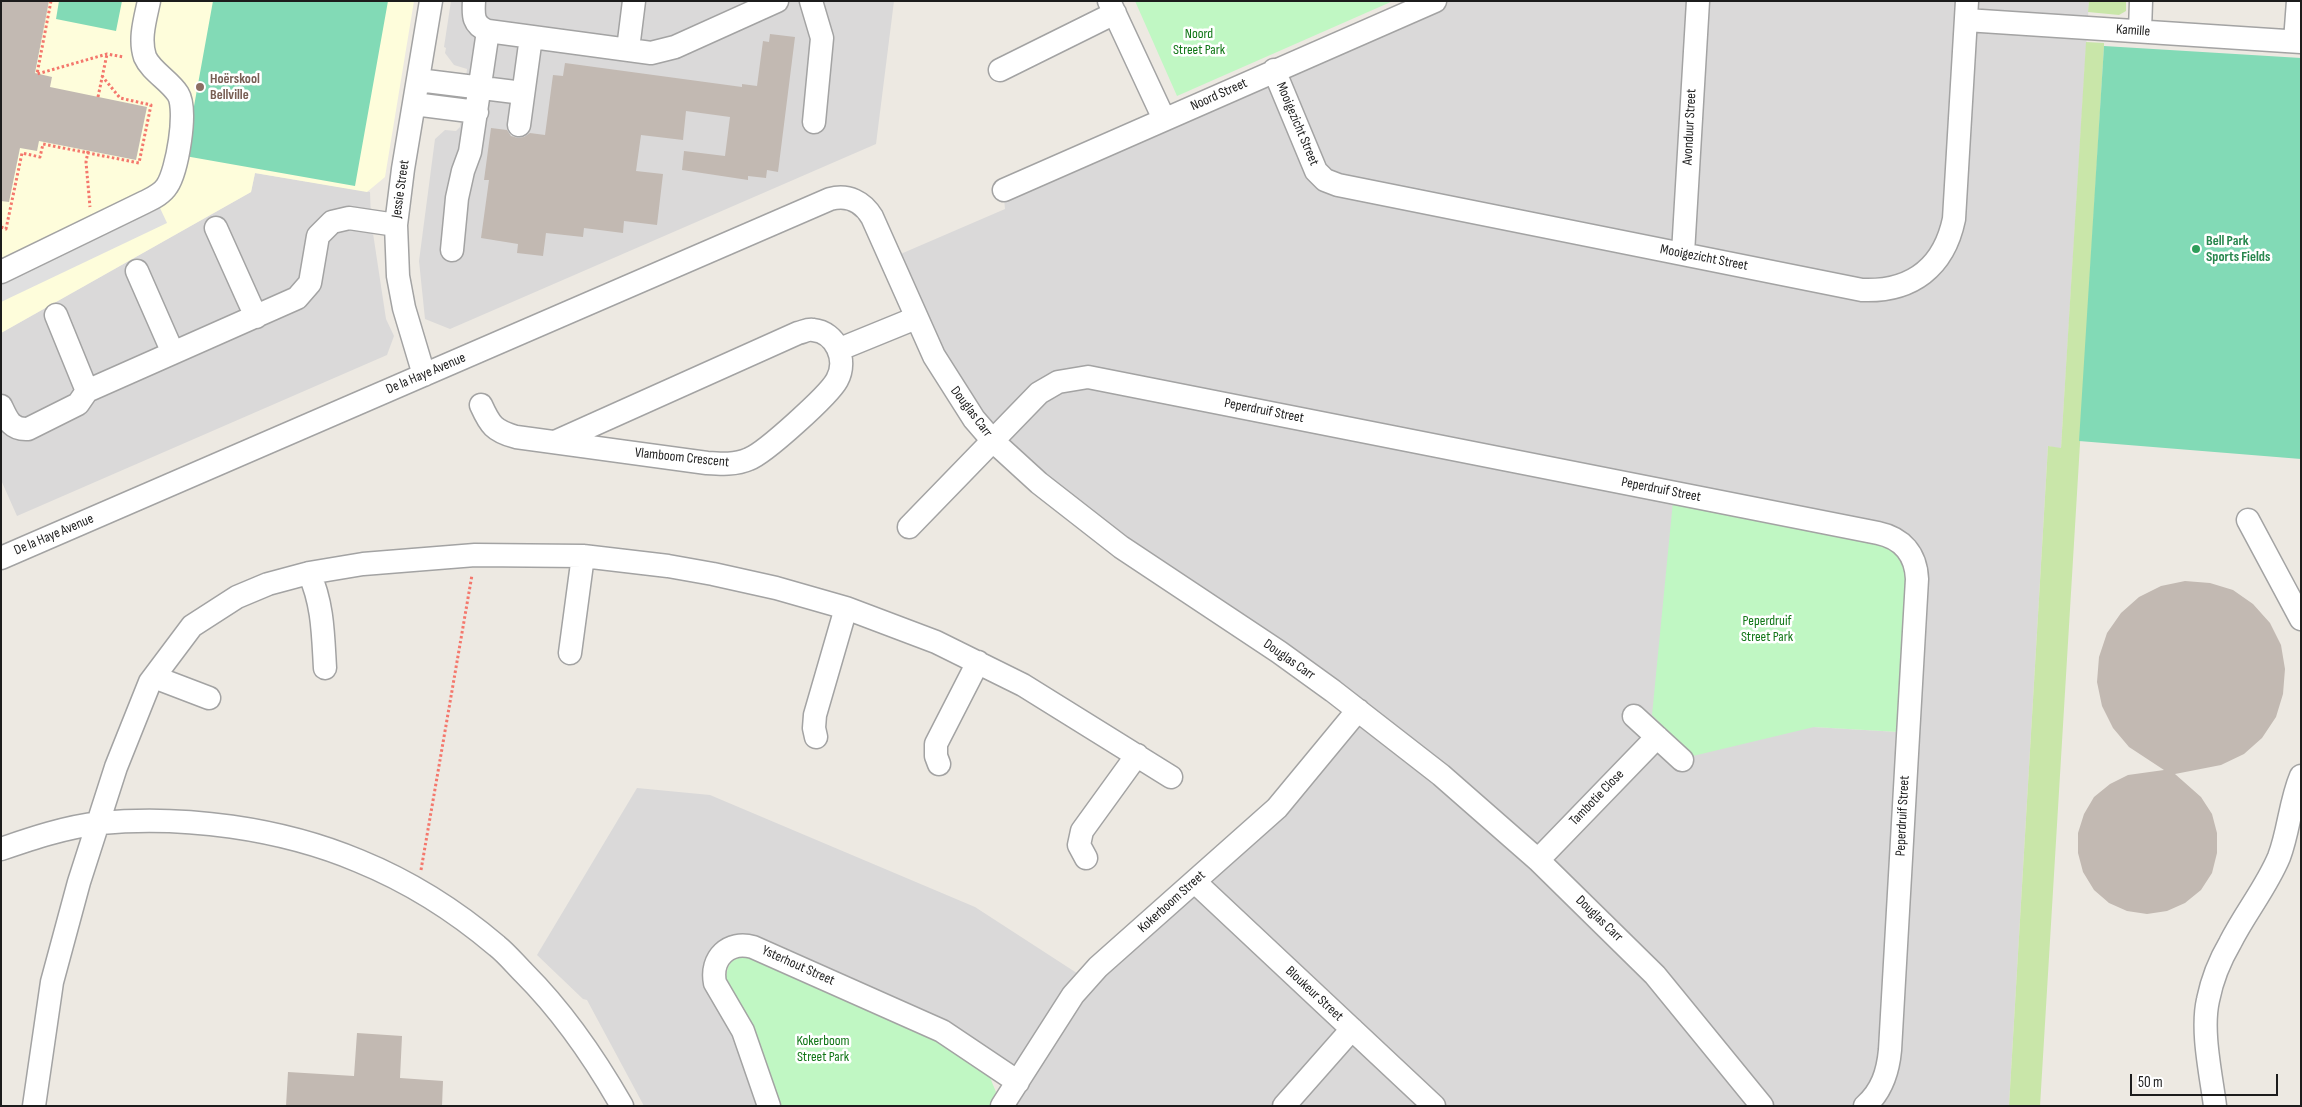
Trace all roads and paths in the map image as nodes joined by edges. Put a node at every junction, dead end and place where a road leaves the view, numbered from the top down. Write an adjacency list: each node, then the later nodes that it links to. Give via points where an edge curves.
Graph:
1 (51, 1): 19 (path, via 37,74)
2 (149, 1): 20 (street, via 142,42)
3 (431, 1): 24 (street, Jessie Street)
4 (474, 1): 14 (street, via 475,22)
5 (634, 1): 18 (street)
6 (811, 1): 33 (street, via 822,38)
7 (1435, 1): 22 (street, Noord Street)
8 (1698, 1): 43 (street, Avonduur Street)
9 (2141, 1): 15 (street)
10 (2298, 1): 17 (street)
11 (767, 3): 18 (street, via 675,47 651,52)
12 (1112, 7): 21 (street); 32 (street)
13 (1966, 11): 15 (street, Kamille); 43 (street, Mooigezicht Street, via 1954,219 1947,243 1925,272 1890,289 1862,290)
14 (488, 31): 16 (street); 26 (street)
15 (2140, 31): 17 (street, Kamille)
16 (531, 37): 18 (street); 27 (street)
17 (2298, 41)
18 (628, 49)
19 (107, 54): 20 (path); 23 (path)
20 (146, 60): 40 (street, via 179,95 182,105 173,173 159,194)
21 (1000, 70)
22 (1274, 70): 32 (street, Noord Street); 43 (street, Mooigezicht Street, via 1316,171 1325,180)
23 (102, 76): 28 (path); 35 (path, via 120,98 151,105 139,163)
24 (418, 80): 25 (street); 29 (street, Jessie Street)
25 (445, 83): 26 (street); 30 (street)
26 (480, 88): 27 (street); 31 (street)
27 (523, 93): 34 (street)
28 (98, 97)
29 (414, 104): 30 (street); 38 (street, Jessie Street)
30 (441, 108): 31 (street)
31 (477, 112): 42 (street, via 470,152 460,183)
32 (1164, 119): 36 (street, Noord Street)
33 (814, 122)
34 (519, 125)
35 (88, 152): 39 (path, via 43,144 40,157 22,154 6,228); 40 (path, via 86,162)
36 (1004, 190)
37 (852, 199): 48 (street, Douglas Carr, via 867,209 872,217); 51 (street, De la Haye Avenue, via 830,199)
38 (396, 225): 47 (street, via 350,218 332,222 318,236 307,290); 51 (street, Jessie Street, via 398,276)
39 (1, 228)
40 (92, 228): 45 (street)
41 (216, 228): 47 (street)
42 (452, 250)
43 (1683, 254)
44 (136, 271): 50 (street)
45 (1, 272)
46 (56, 315): 52 (street)
47 (256, 317): 50 (street)
48 (916, 318): 49 (street); 56 (street, Douglas Carr, via 949,383)
49 (840, 349): 55 (street, via 818,331 811,329 798,333); 55 (street, Vlamboom Crescent, via 842,365 838,379 827,393 750,459 733,464 707,463)
50 (173, 353): 52 (street)
51 (424, 375): 61 (street, De la Haye Avenue)
52 (87, 391): 54 (street, via 78,404 28,429 12,425)
53 (481, 404): 55 (street, Vlamboom Crescent, via 492,426 500,433)
54 (1, 406)
55 (555, 442)
56 (993, 442): 58 (street, Peperdruif Street); 70 (street, Douglas Carr, via 1039,483 1121,547 1279,652); 94 (street, Peperdruif Street, via 1048,387 1078,377 1098,378 1888,535 1898,540 1915,561 1917,579 1891,1040 1885,1078)
57 (2248, 520): 64 (street)
58 (909, 527)
59 (475, 555): 60 (street); 62 (street, via 395,560); 84 (path)
60 (582, 556): 63 (street, via 713,574); 65 (street)
61 (1, 558)
62 (309, 573): 67 (street, via 318,592 322,615); 68 (street, via 268,584 217,609 192,626)
63 (846, 608): 66 (street, via 936,642); 72 (street, via 815,715)
64 (2301, 619)
65 (570, 653)
66 (978, 662): 74 (street, via 1023,685); 76 (street, via 936,744)
67 (325, 668)
68 (154, 677): 69 (street); 79 (street, via 116,767)
69 (209, 698)
70 (1358, 710): 82 (street, Douglas Carr, via 1441,775); 83 (street, Kokerboom Street, via 1277,808)
71 (1634, 716): 73 (street)
72 (816, 737)
73 (1657, 737): 75 (street); 82 (street, Tambotie Close)
74 (1137, 755): 78 (street); 81 (street, via 1082,831 1079,845)
75 (1682, 760)
76 (939, 764)
77 (2301, 776): 95 (street, via 2292,800 2280,856 2230,942 2208,1001 2208,1057)
78 (1172, 777)
79 (98, 824): 80 (street, via 50,832); 84 (street, via 156,820 205,823 261,832 359,861); 87 (street, via 52,982)
80 (1, 849)
81 (1086, 858)
82 (1538, 860): 93 (street, Douglas Carr, via 1655,975)
83 (1195, 882): 85 (street, Bloukeur Street); 86 (street, Kokerboom Street, via 1098,968 1073,995)
84 (417, 890): 88 (street, via 498,946 545,994 594,1059)
85 (1352, 1029): 91 (street); 92 (street, Bloukeur Street)
86 (1018, 1082): 89 (street, Ysterhout Street, via 942,1031 753,947 739,945 720,956 713,976 743,1031); 90 (street, Kokerboom Street)
87 (34, 1106)
88 (622, 1106)
89 (769, 1106)
90 (1002, 1106)
91 (1284, 1106)
92 (1434, 1106)
93 (1762, 1106)
94 (1865, 1106)
95 (2215, 1106)

